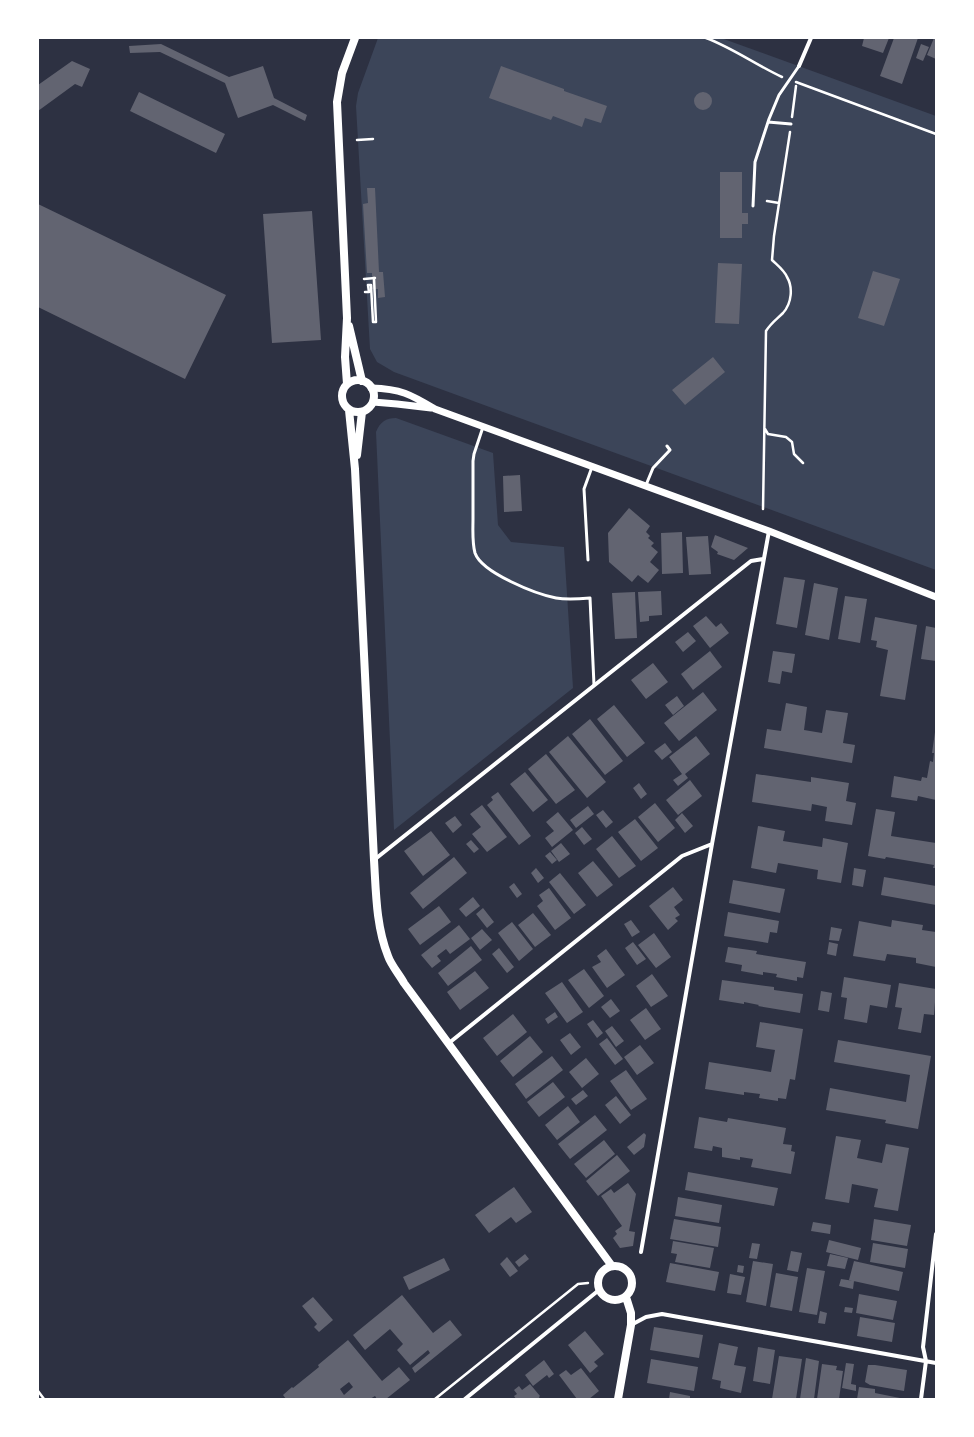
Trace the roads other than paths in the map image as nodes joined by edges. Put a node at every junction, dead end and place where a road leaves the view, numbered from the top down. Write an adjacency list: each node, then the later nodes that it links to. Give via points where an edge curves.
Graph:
1 (355, 38): 7 (main road, via 342,73 337,102)
2 (811, 38): 3 (street)
3 (799, 66): 4 (lane, via 779,95)
4 (768, 122): 5 (lane); 6 (lane, via 755,162)
5 (791, 124)
6 (753, 206)
7 (347, 318): 8 (main road); 9 (main road)
8 (362, 381): 9 (main road, via 351,381); 10 (main road)
9 (346, 384): 13 (main road, via 341,398)
10 (371, 388): 11 (main road); 12 (street, via 398,390)
11 (373, 402): 12 (street); 14 (main road)
12 (435, 409): 15 (street)
13 (349, 410): 14 (main road); 18 (main road)
14 (362, 412): 18 (main road)
15 (483, 427): 17 (street); 24 (lane, via 473,461 475,554 484,566 531,591 567,599 590,598)
16 (667, 446): 19 (lane, via 670,450 653,468)
17 (592, 467): 19 (street); 22 (lane, via 584,489)
18 (355, 469): 26 (main road)
19 (645, 486): 20 (street)
20 (769, 531): 21 (street); 23 (street)
21 (763, 559): 24 (street, via 751,561); 25 (street)
22 (588, 560)
23 (936, 597)
24 (594, 685): 26 (street)
25 (712, 844): 27 (street, via 682,856); 29 (street)
26 (374, 860): 27 (main road, via 379,923 388,958)
27 (449, 1043): 30 (main road)
28 (936, 1234): 34 (street, via 923,1347)
29 (641, 1252)
30 (612, 1266): 31 (main road, via 599,1275); 32 (main road, via 623,1268 631,1276 632,1287)
31 (599, 1290): 32 (main road, via 611,1300); 36 (street)
32 (626, 1297): 33 (main road, via 631,1313)
33 (631, 1325): 34 (street, via 646,1317 662,1314); 37 (main road)
34 (926, 1361): 35 (street); 38 (street)
35 (936, 1363)
36 (465, 1399)
37 (618, 1399)
38 (921, 1399)

